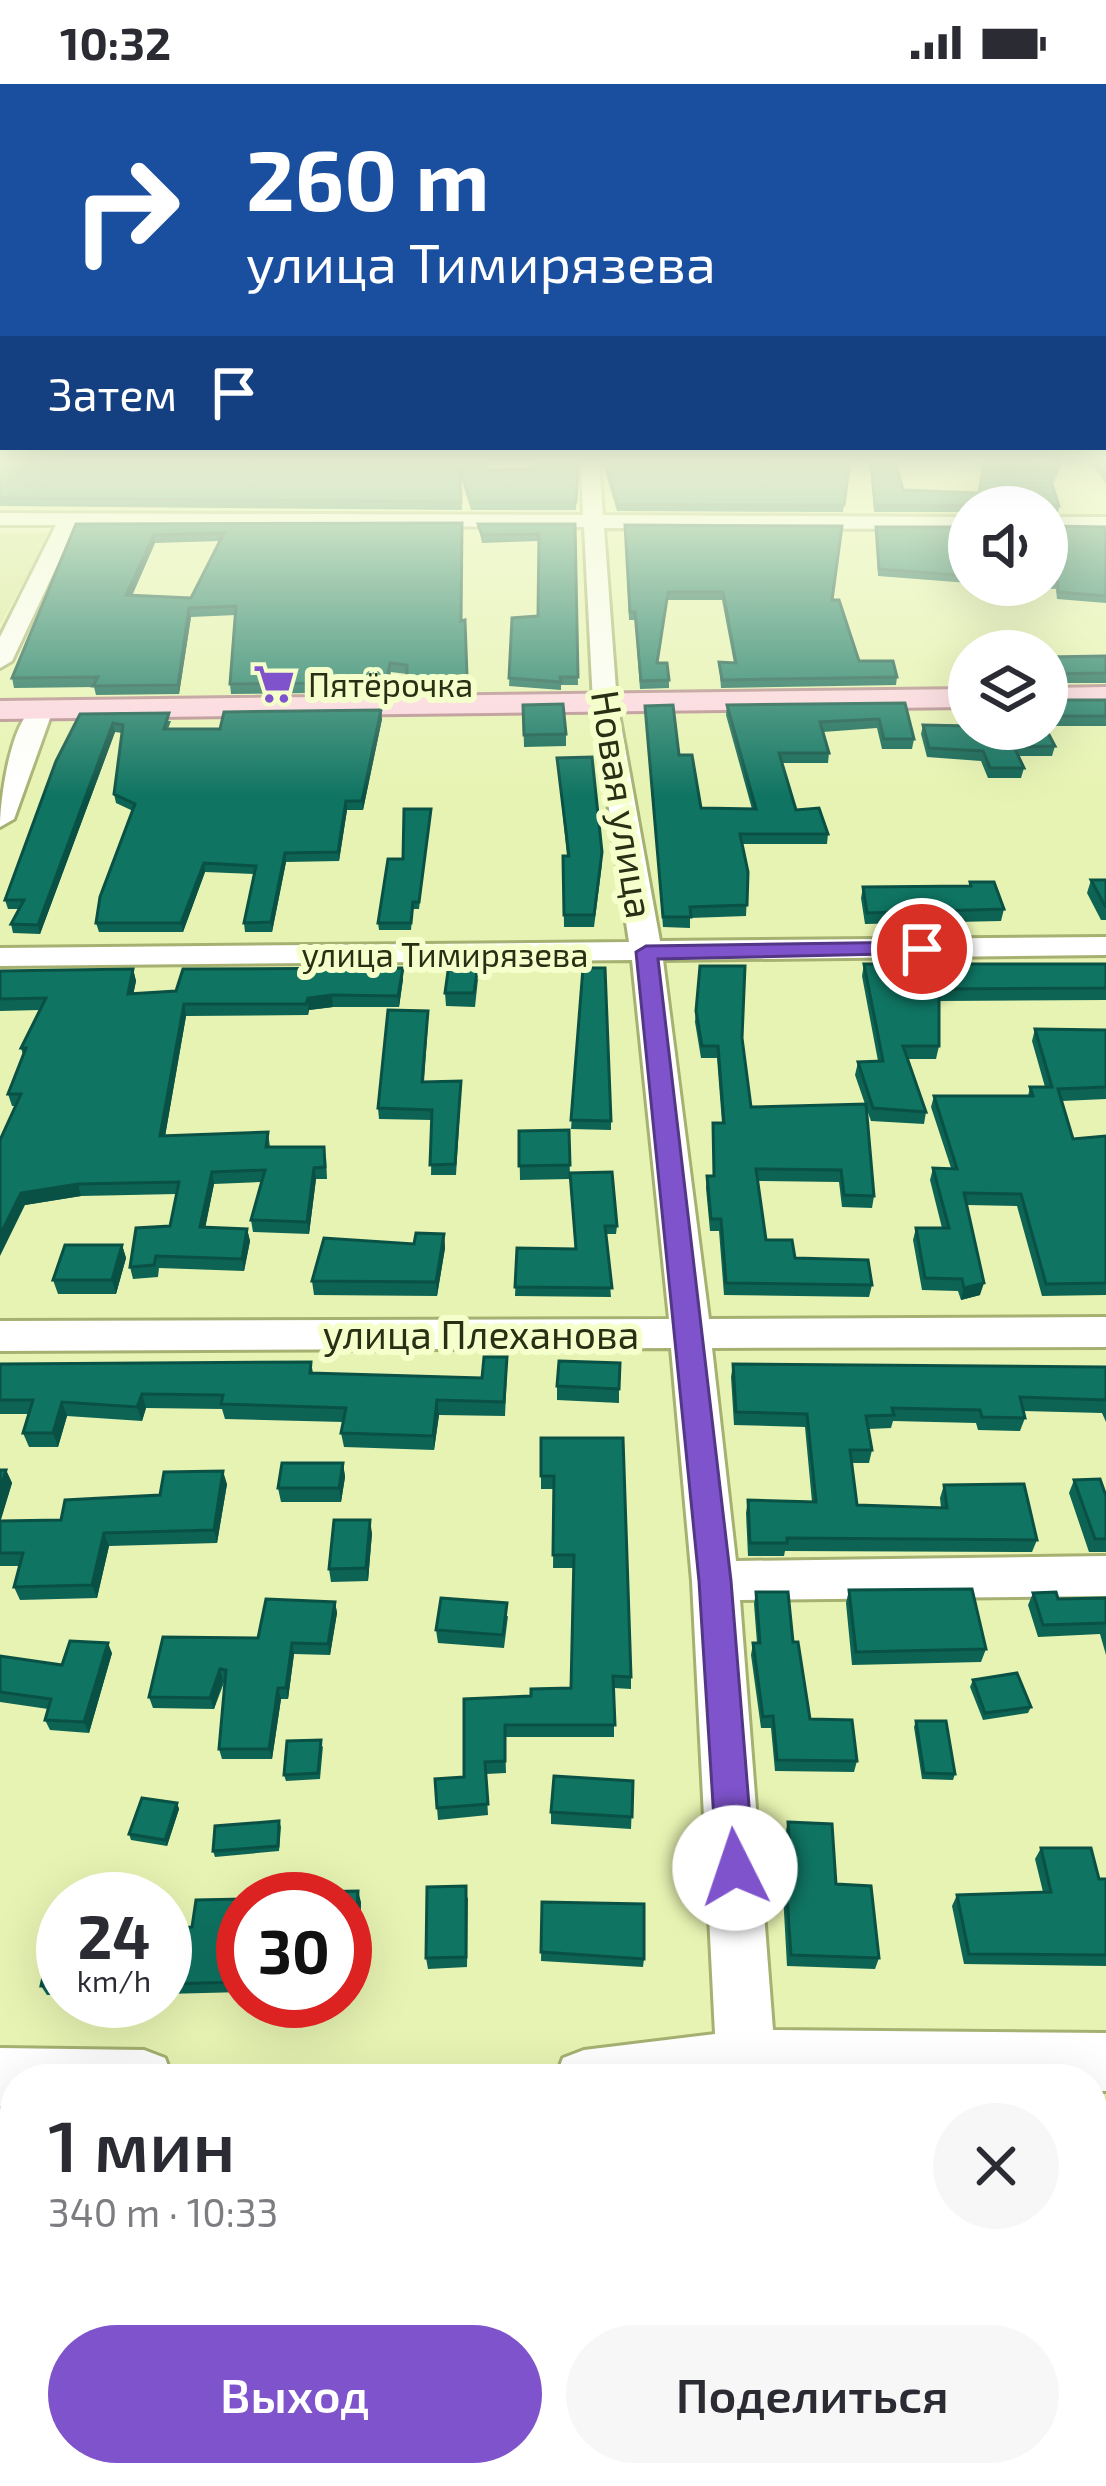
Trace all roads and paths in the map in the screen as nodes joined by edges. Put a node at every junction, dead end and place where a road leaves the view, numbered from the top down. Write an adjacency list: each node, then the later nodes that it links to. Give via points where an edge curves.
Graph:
1 (42, 573): 3 (street)
2 (596, 573): 7 (street, Новая улица)
3 (0, 661)
4 (1106, 696): 5 (main road)
5 (1068, 697)
6 (948, 698): 7 (main road)
7 (605, 703): 9 (main road); 12 (street, Новая улица)
8 (0, 710): 9 (main road)
9 (41, 710): 10 (street)
10 (1, 814)
11 (1106, 946): 12 (street, улица Тимирязева)
12 (646, 952): 13 (street, улица Тимирязева); 14 (street, Новая улица)
13 (0, 957)
14 (689, 1332): 15 (street, улица Плеханова); 16 (street, улица Плеханова); 18 (street, Новая улица)
15 (1106, 1333)
16 (0, 1336)
17 (1106, 1576): 18 (street)
18 (715, 1581): 20 (street, Новая улица)
19 (1106, 2062): 21 (street)
20 (748, 2064)
21 (1004, 2064)

